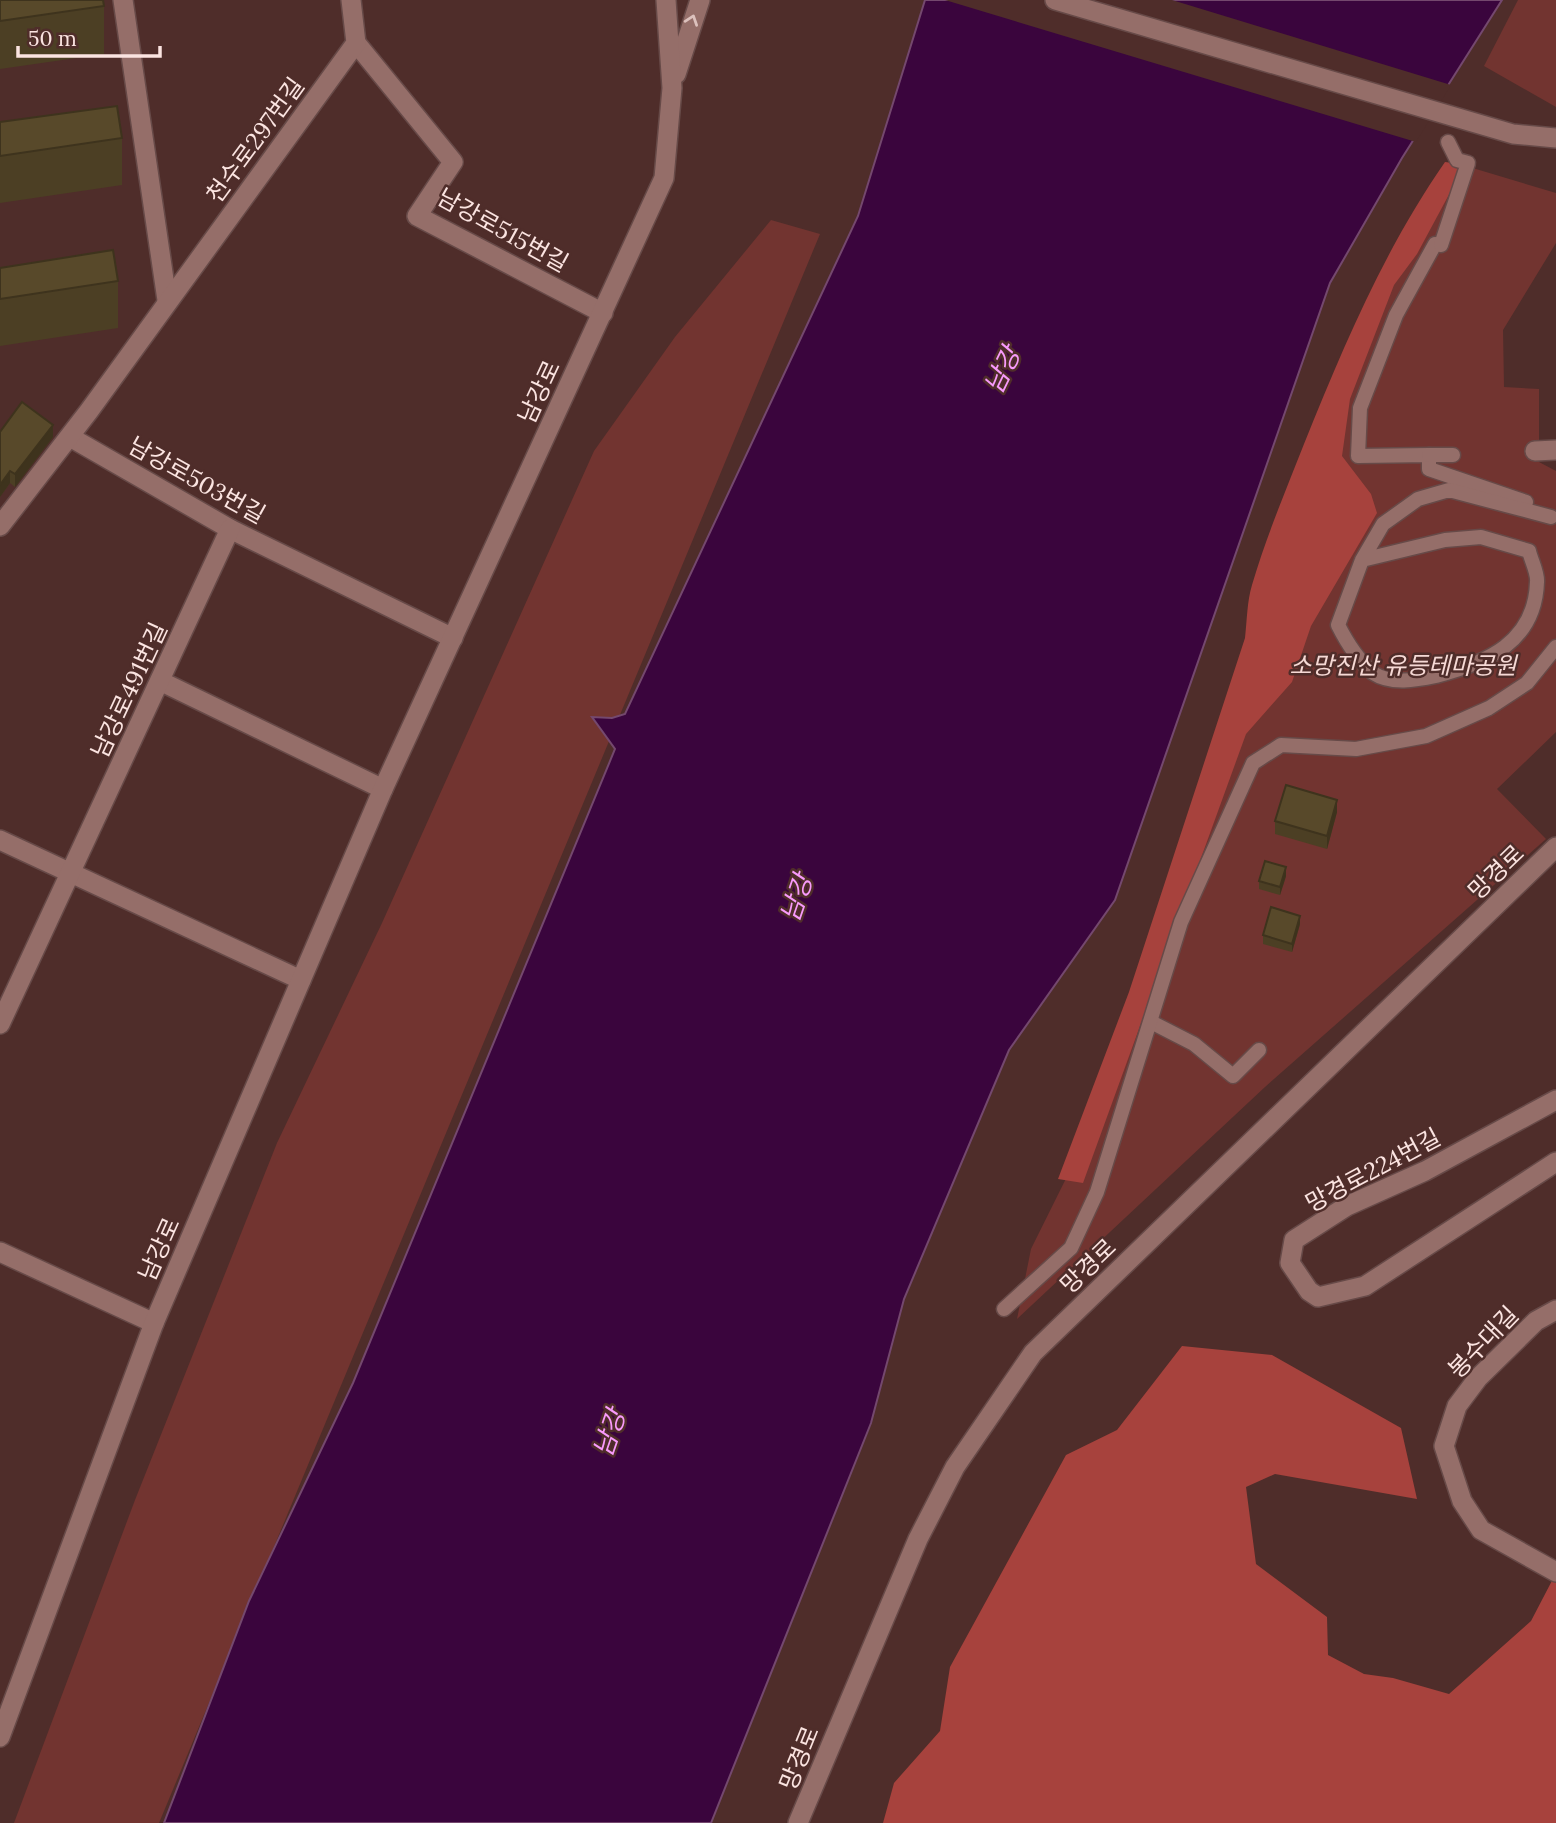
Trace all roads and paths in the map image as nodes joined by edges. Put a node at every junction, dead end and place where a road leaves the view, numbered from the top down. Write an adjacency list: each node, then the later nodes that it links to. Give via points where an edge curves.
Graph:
1 (122, 0): 12 (street)
2 (351, 0): 6 (street)
3 (666, 0): 7 (street, 남강로)
4 (699, 0): 7 (street, one-way to 4)
5 (1055, 0): 8 (street)
6 (356, 44): 12 (street, 천수로297번길); 13 (street, 남강로515번길, via 453,162 416,216)
7 (672, 88): 13 (street, 남강로, via 664,178)
8 (1513, 134): 9 (street); 11 (street)
9 (1556, 138)
10 (1448, 142): 17 (street, via 1457,160 1468,163 1438,245 1396,315 1360,408 1358,456)
11 (1556, 146)
12 (167, 300): 14 (street)
13 (603, 313): 23 (street, 남강로)
14 (70, 437): 20 (street); 21 (street, 남강로503번길)
15 (1556, 450): 16 (street)
16 (1535, 451)
17 (1429, 456): 18 (street); 19 (street, via 1429,469 1502,492)
18 (1453, 456)
19 (1553, 522): 22 (street, via 1449,490 1418,499 1383,524)
20 (0, 526)
21 (230, 529): 23 (street, 남강로503번길); 25 (street, 남강로491번길)
22 (1362, 560): 22 (street, via 1445,540 1481,537 1529,551 1538,581 1530,617 1503,651 1476,666 1410,682 1375,674 1346,642 1338,625)
23 (453, 638): 26 (street, 남강로)
24 (1556, 647): 31 (street, via 1527,683 1489,708 1426,736 1356,749 1281,745 1254,763 1181,922)
25 (160, 681): 26 (street); 29 (street, 남강로491번길)
26 (383, 789): 30 (street, 남강로)
27 (0, 840): 29 (street)
28 (1556, 847): 42 (street, 망경로, via 1033,1353 954,1467 918,1539)
29 (71, 871): 30 (street); 32 (street, 남강로491번길)
30 (301, 980): 39 (street, 남강로)
31 (1151, 1022): 33 (street, via 1194,1044 1233,1076); 37 (street, via 1097,1192 1071,1248)
32 (0, 1024)
33 (1259, 1050)
34 (1556, 1100): 35 (street, 망경로224번길, via 1425,1171 1347,1206 1294,1240 1290,1263 1308,1291 1318,1297 1365,1286)
35 (1556, 1161)
36 (0, 1252): 39 (street)
37 (1004, 1309)
38 (1556, 1310): 40 (street, 봉수대길, via 1536,1321 1478,1378 1457,1406 1444,1446 1462,1501 1481,1530)
39 (154, 1323): 41 (street, 남강로)
40 (1556, 1572)
41 (0, 1737)
42 (798, 1823)

